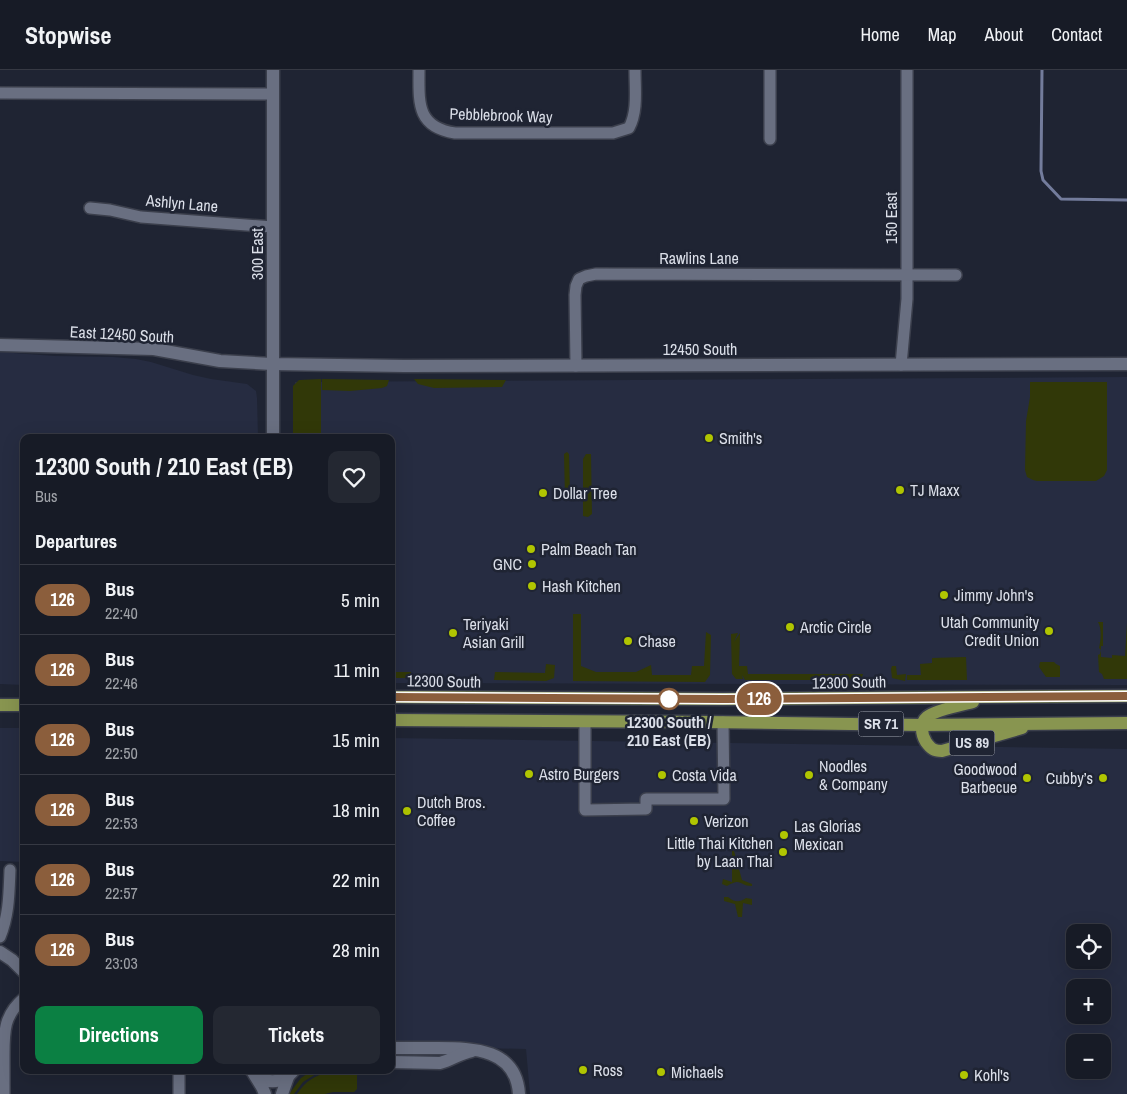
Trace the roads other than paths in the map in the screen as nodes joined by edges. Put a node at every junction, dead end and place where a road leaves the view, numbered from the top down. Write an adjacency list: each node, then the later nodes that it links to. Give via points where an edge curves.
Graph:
1 (273, 70): 7 (street, 300 East)
2 (419, 70): 3 (street, Pebblebrook Way, via 422,110 434,127 455,133 613,133 629,128 635,110)
3 (635, 70)
4 (770, 70): 8 (street)
5 (907, 70): 11 (street, 150 East)
6 (0, 93): 7 (street)
7 (273, 94): 10 (street, 300 East)
8 (770, 139)
9 (90, 208): 10 (street, Ashlyn Lane, via 142,217)
10 (273, 227): 14 (street, 300 East)
11 (908, 275): 12 (street, Rawlins Lane); 16 (street, 150 East); 17 (street, Rawlins Lane, via 586,276 579,279 576,286)
12 (956, 275)
13 (0, 345): 14 (street, East 12450 South, via 154,350 220,361)
14 (272, 364): 17 (street, 12450 South); 18 (street, 300 East)
15 (1127, 364): 16 (street, 12450 South)
16 (901, 365): 17 (street, 12450 South)
17 (576, 366)
18 (273, 434)
19 (1127, 696): 21 (main road, 12300 South / US 89)
20 (395, 697): 21 (main road, 12300 South / SR 71)
21 (991, 698): 29 (main road, US 89, via 932,713)
22 (0, 705): 23 (main road)
23 (20, 705)
24 (395, 720): 25 (main road, SR 71)
25 (585, 722): 26 (main road, SR 71); 26 (street, via 585,810 646,810 646,799 724,799)
26 (723, 722): 29 (main road, SR 71)
27 (1039, 724): 28 (main road, US 89); 29 (main road, SR 71); 29 (main road, US 89, via 942,751 930,748 923,736)
28 (1121, 724): 30 (main road, US 89)
29 (922, 725)
30 (1127, 731)
31 (10, 870): 32 (street, via 8,909)
32 (0, 937)
33 (0, 952): 34 (street)
34 (20, 968)
35 (20, 1002): 44 (street, via 5,1026)
36 (395, 1048): 37 (street)
37 (479, 1050): 38 (street, via 440,1062); 48 (street, via 507,1064 515,1076)
38 (395, 1062)
39 (179, 1074): 45 (street)
40 (254, 1074): 46 (street)
41 (256, 1074): 42 (street, via 271,1082)
42 (292, 1074)
43 (292, 1074): 47 (street)
44 (4, 1094)
45 (179, 1094)
46 (265, 1094)
47 (282, 1094)
48 (519, 1094)

